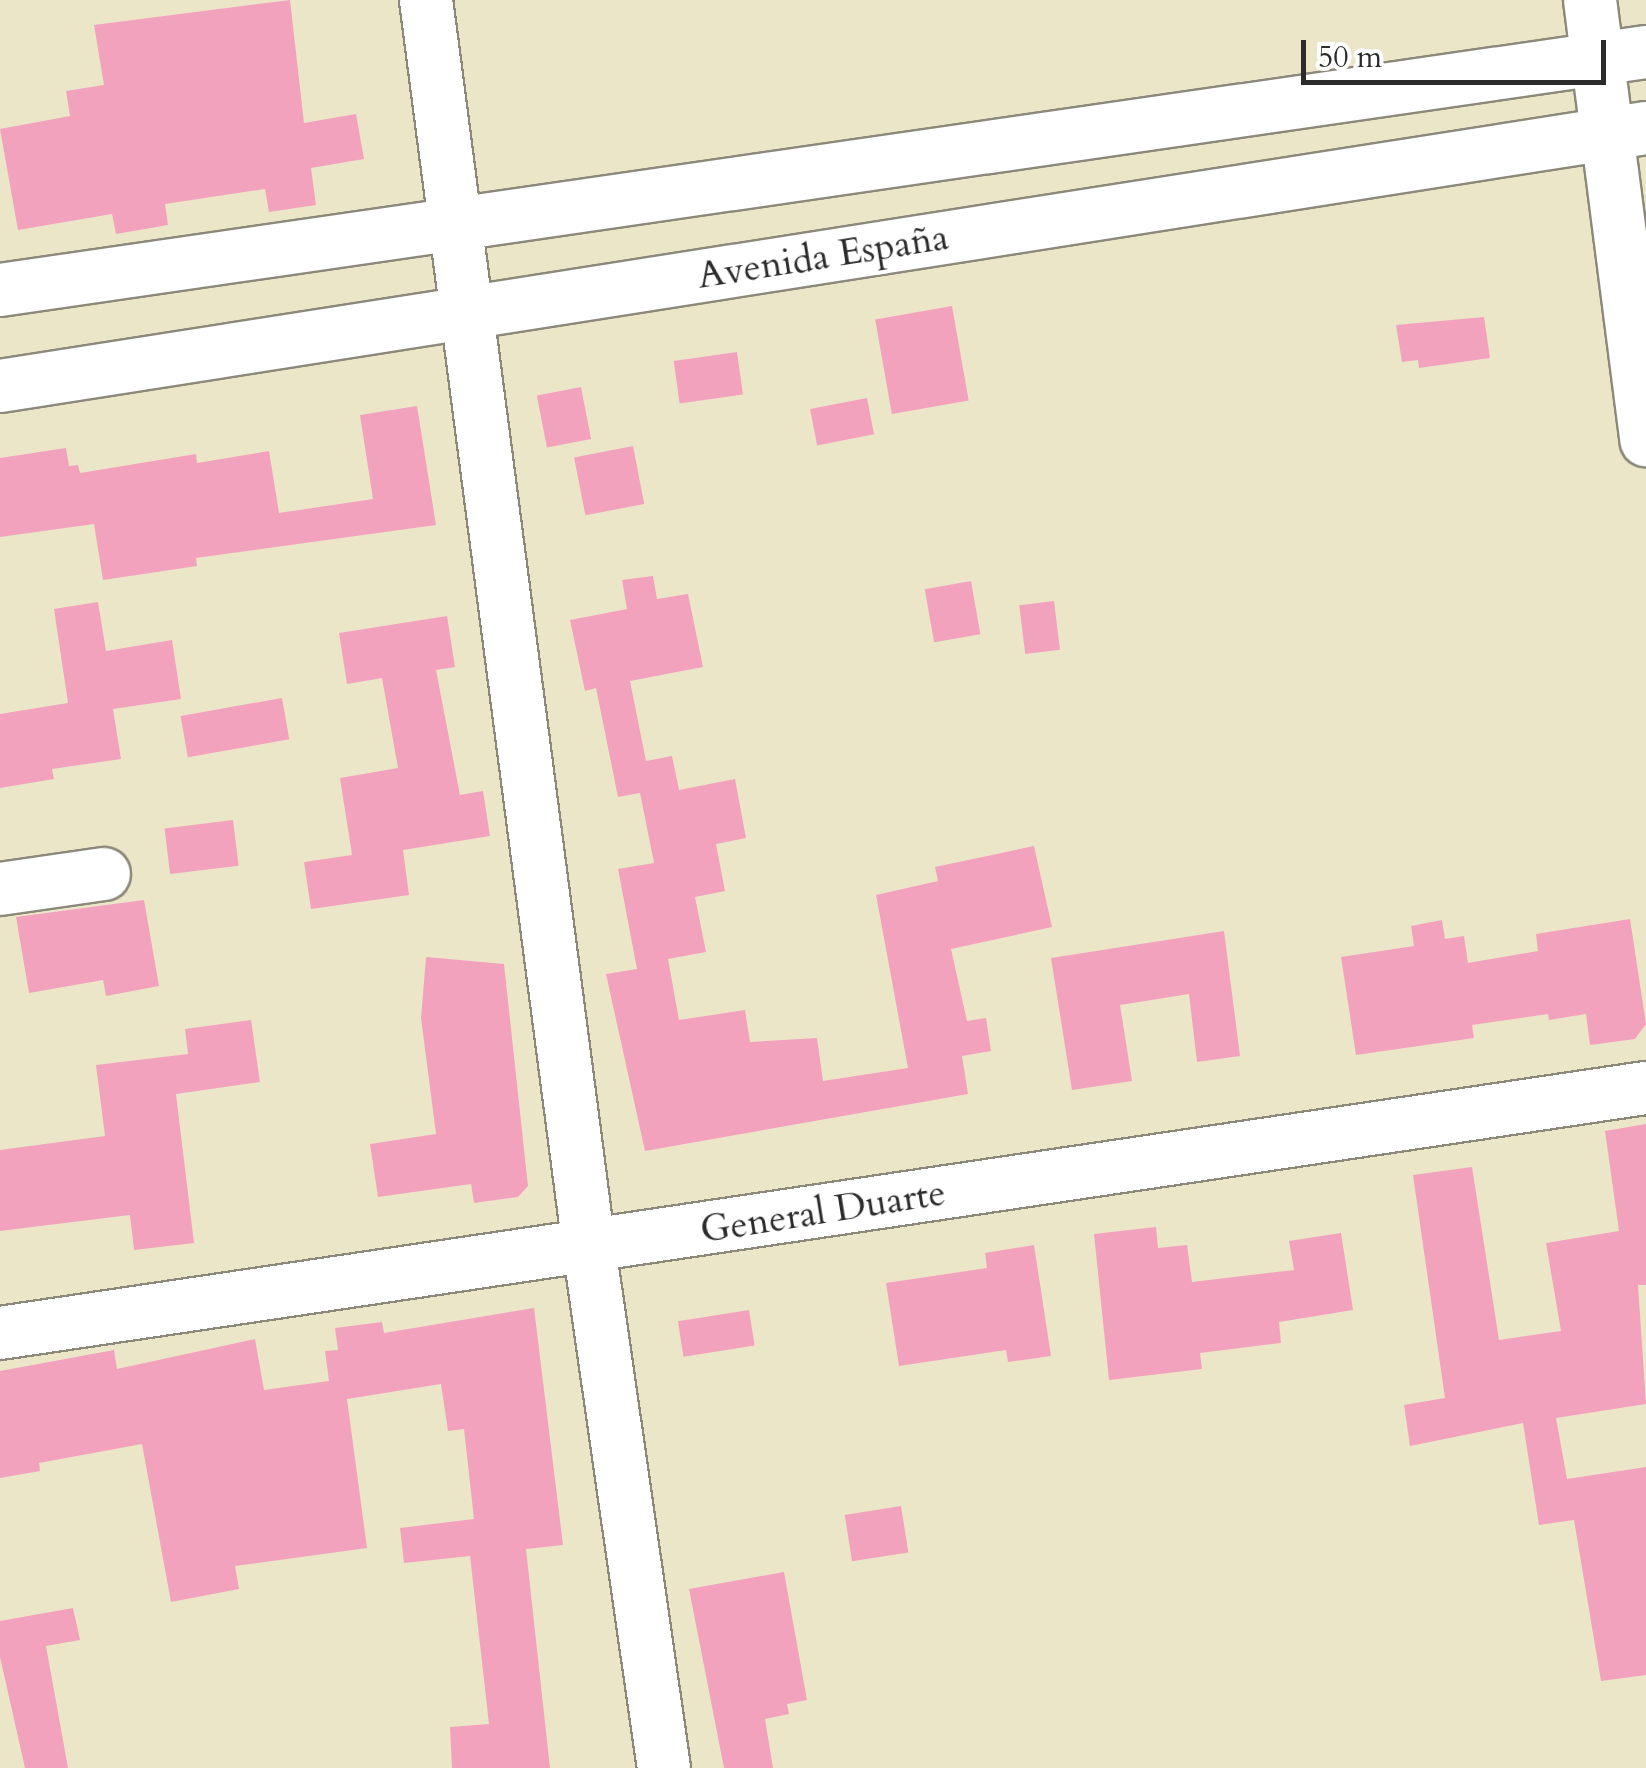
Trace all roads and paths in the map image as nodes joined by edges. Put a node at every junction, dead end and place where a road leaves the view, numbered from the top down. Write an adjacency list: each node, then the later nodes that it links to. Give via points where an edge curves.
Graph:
1 (426, 0): 5 (street)
2 (1590, 0): 3 (street)
3 (1622, 56): 4 (street); 5 (street)
4 (1627, 132): 7 (street, Avenida España); 9 (street)
5 (453, 220): 6 (street); 7 (street)
6 (0, 290)
7 (464, 312): 8 (street, Avenida España); 13 (street)
8 (0, 386)
9 (1646, 440)
10 (104, 874): 11 (street)
11 (0, 889)
12 (1646, 1088): 13 (street, General Duarte)
13 (589, 1247): 14 (street, General Duarte); 15 (street)
14 (0, 1333)
15 (664, 1768)

